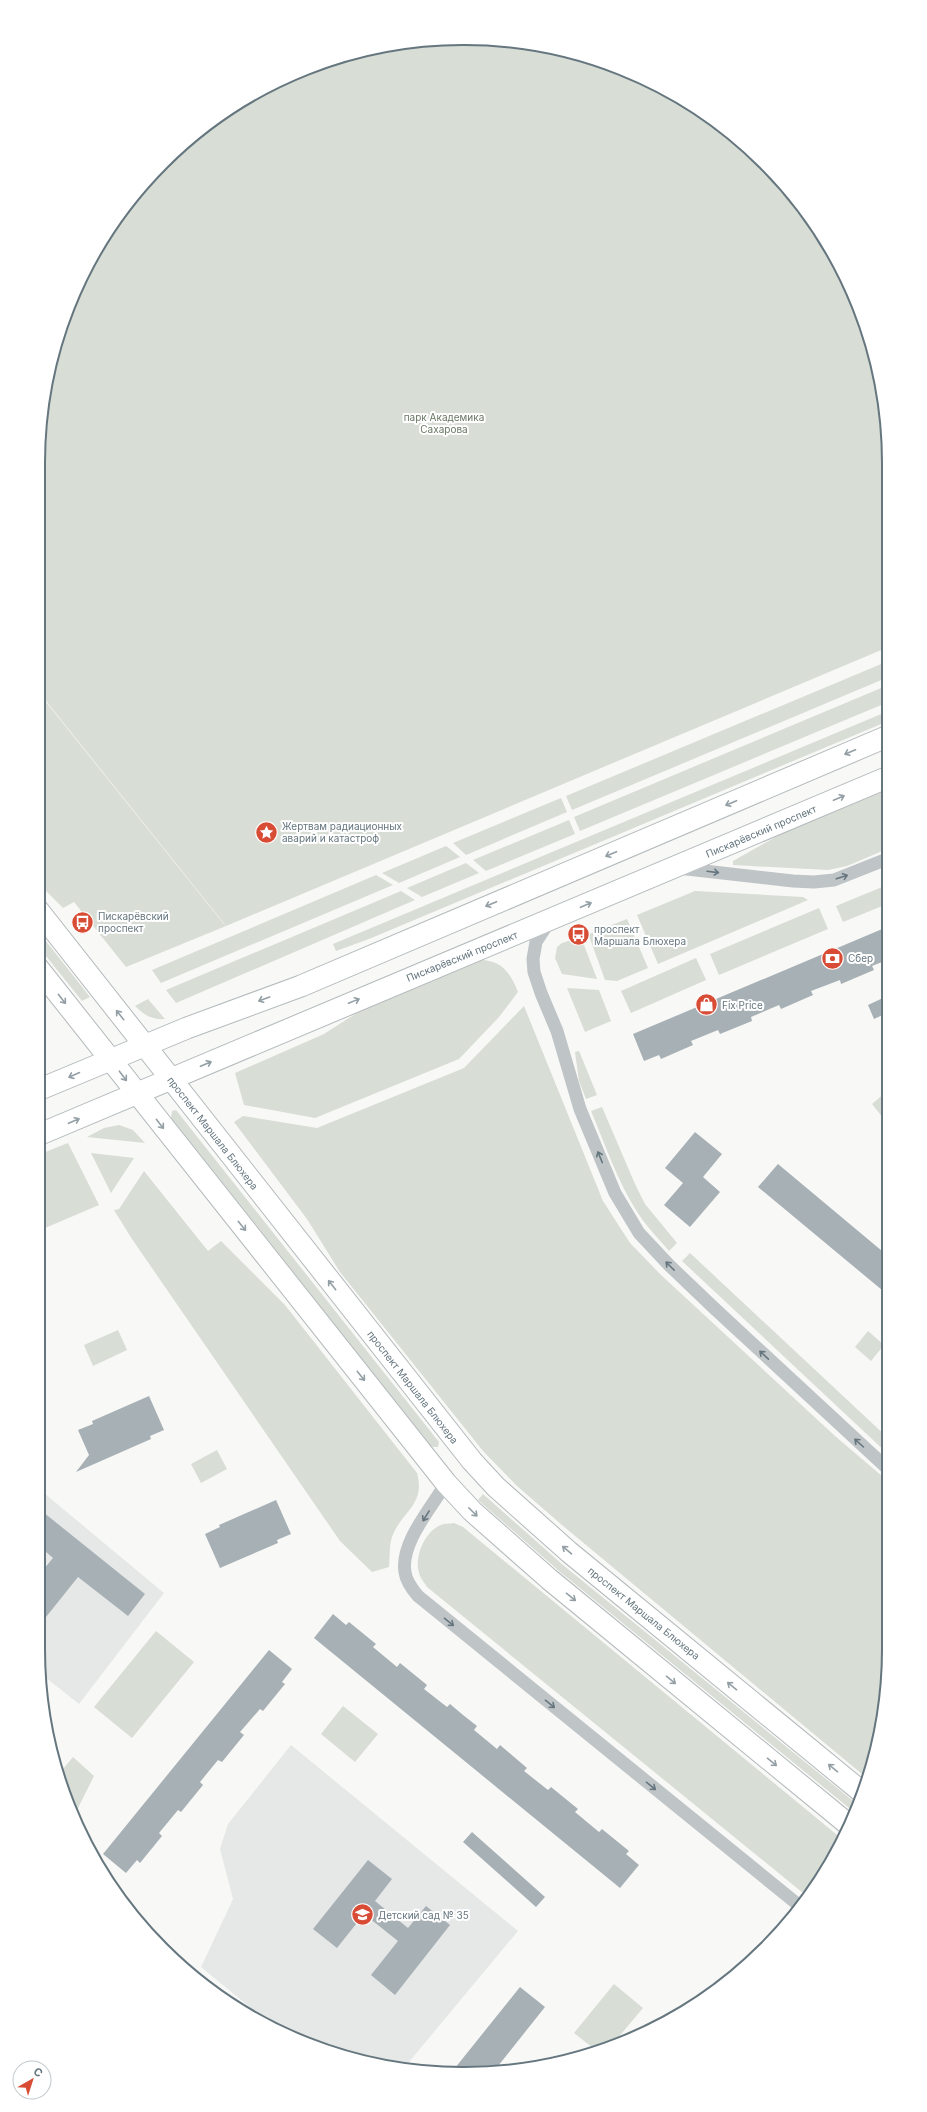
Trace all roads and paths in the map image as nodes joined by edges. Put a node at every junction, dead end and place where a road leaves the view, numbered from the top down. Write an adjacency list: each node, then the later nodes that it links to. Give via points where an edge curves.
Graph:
1 (882, 739): 8 (main road, one-way to 8, via 301,986)
2 (882, 780): 4 (main road, Пискарёвский проспект, one-way to 2)
3 (882, 861): 4 (street, one-way to 3, via 814,882 834,880)
4 (674, 867): 6 (main road, Пискарёвский проспект, one-way to 4)
5 (45, 919): 8 (main road, проспект Маршала Блюхера, one-way to 5)
6 (550, 920): 10 (main road, Пискарёвский проспект, one-way to 6); 15 (street, one-way to 6, via 704,1298 639,1233 615,1193 580,1109 557,1031 534,972 536,942)
7 (45, 977): 9 (main road, one-way to 9)
8 (144, 1046): 9 (main road); 10 (main road, проспект Маршала Блюхера)
9 (110, 1059): 11 (main road, one-way to 11); 12 (main road, one-way to 12)
10 (170, 1079): 12 (main road, Пискарёвский проспект); 14 (main road, проспект Маршала Блюхера, one-way to 10)
11 (45, 1087)
12 (136, 1094): 13 (main road, Пискарёвский проспект, one-way to 12); 16 (main road, one-way to 16)
13 (45, 1132)
14 (472, 1461): 16 (main road); 17 (main road, проспект Маршала Блюхера, one-way to 14, via 569,1552 496,1487)
15 (882, 1463)
16 (446, 1483): 18 (main road, one-way to 18, via 472,1511 548,1579); 19 (street, one-way to 19, via 408,1543 404,1560 405,1573 408,1583 418,1596)
17 (858, 1789)
18 (845, 1821)
19 (796, 1904)

